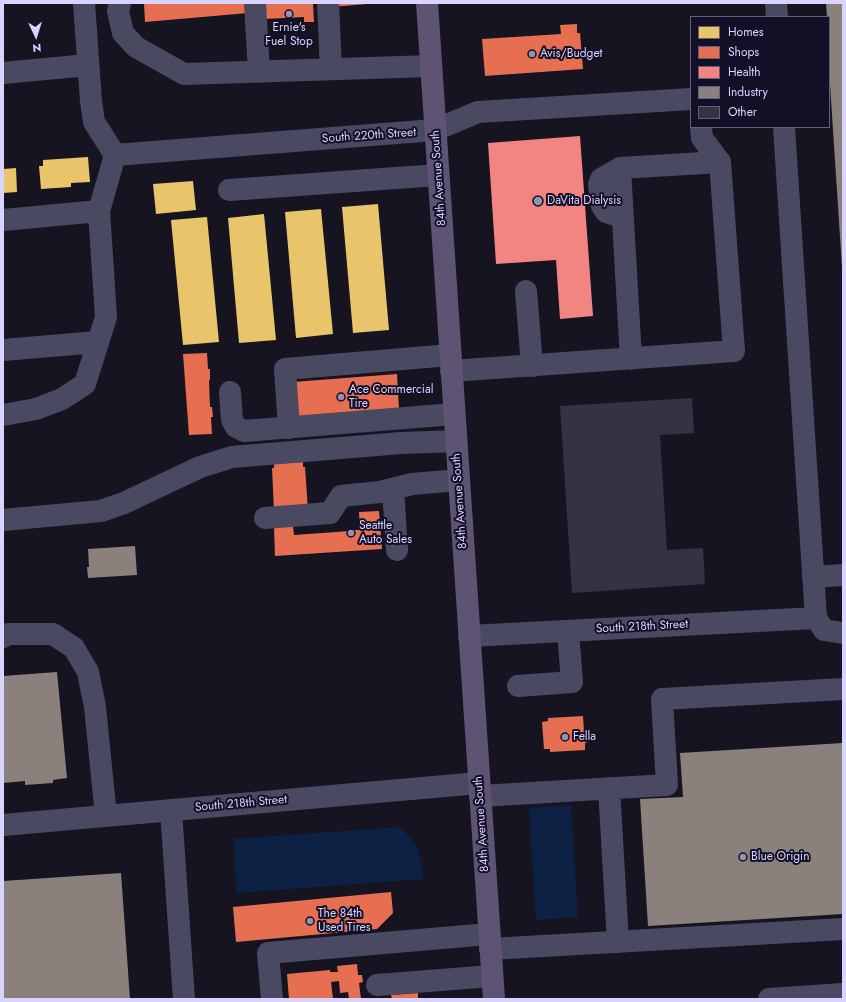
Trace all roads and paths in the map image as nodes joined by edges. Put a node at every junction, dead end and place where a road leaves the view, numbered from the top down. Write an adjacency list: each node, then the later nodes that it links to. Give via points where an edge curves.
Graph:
1 (84, 3): 8 (street)
2 (120, 3): 11 (street, via 118,11 123,33 136,47 184,74)
3 (255, 3): 11 (street)
4 (328, 3): 10 (street)
5 (427, 3): 9 (main road, 84th Avenue South)
6 (776, 3): 7 (street)
7 (777, 16)
8 (88, 65): 12 (street); 17 (street, via 94,122)
9 (431, 66): 10 (street); 16 (main road, 84th Avenue South)
10 (331, 69): 11 (street)
11 (259, 72)
12 (3, 73)
13 (690, 99): 16 (street, South 220th Street, via 478,112)
14 (701, 128): 18 (street, via 702,138)
15 (784, 128): 40 (street)
16 (435, 130): 17 (street, South 220th Street); 19 (main road, 84th Avenue South)
17 (115, 155): 21 (street)
18 (720, 162): 26 (street, via 620,168); 26 (street, via 734,352)
19 (438, 175): 20 (street); 27 (main road, 84th Avenue South)
20 (228, 190)
21 (99, 210): 22 (street); 24 (street, via 106,317)
22 (3, 220)
23 (526, 291): 28 (street)
24 (98, 342): 25 (street); 31 (street, via 85,384 62,399)
25 (3, 350)
26 (631, 359): 28 (street)
27 (451, 363): 28 (street); 30 (main road, 84th Avenue South); 32 (street, via 285,369)
28 (532, 366)
29 (230, 392): 32 (street, via 232,420 236,427 244,431)
30 (454, 414): 32 (street); 33 (main road, 84th Avenue South)
31 (3, 415)
32 (289, 428)
33 (456, 441): 34 (main road, 84th Avenue South); 37 (street, via 232,457 200,466 124,503 101,511)
34 (459, 480): 35 (street, via 412,484); 44 (main road, 84th Avenue South)
35 (393, 489): 36 (street, via 342,496 330,513); 38 (street)
36 (265, 518)
37 (3, 520)
38 (397, 550)
39 (843, 575): 40 (street)
40 (813, 577): 41 (street)
41 (816, 618): 42 (street, South 218th Street); 43 (street, via 824,630)
42 (568, 631): 44 (street, South 218th Street); 46 (street, via 572,682)
43 (843, 633)
44 (469, 636): 49 (main road, 84th Avenue South)
45 (3, 637): 51 (street, via 8,634 53,634 74,648 88,672 95,706)
46 (518, 686)
47 (843, 689): 48 (street, South 218th Street, via 662,699 667,785)
48 (609, 788): 49 (street, South 218th Street); 55 (street)
49 (480, 789): 50 (street, South 218th Street); 54 (main road, 84th Avenue South)
50 (170, 810): 51 (street, South 218th Street); 59 (street)
51 (106, 816): 52 (street, South 218th Street)
52 (3, 825)
53 (843, 928): 55 (street)
54 (490, 942): 55 (street); 56 (main road, 84th Avenue South); 60 (street, via 268,953)
55 (618, 942)
56 (492, 976): 57 (street); 61 (main road, 84th Avenue South)
57 (377, 985)
58 (843, 994): 62 (street)
59 (184, 999)
60 (272, 999)
61 (494, 999)
62 (769, 999)

